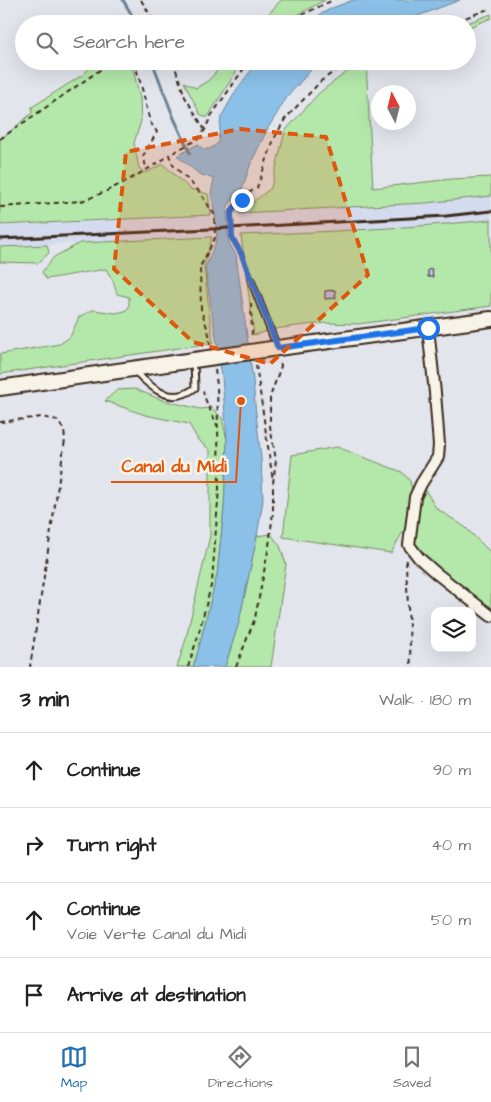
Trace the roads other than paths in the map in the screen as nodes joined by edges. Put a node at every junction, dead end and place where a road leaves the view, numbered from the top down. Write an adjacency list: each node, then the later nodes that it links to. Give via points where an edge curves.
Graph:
1 (251, 280): 4 (lane)
2 (491, 318): 3 (main road)
3 (428, 328): 4 (main road); 8 (street, via 438,457 415,497 409,545 425,563)
4 (278, 348): 5 (main road, bridge)
5 (194, 360): 6 (main road); 6 (lane, via 195,388 188,394 163,394)
6 (133, 368): 7 (main road)
7 (0, 388)
8 (491, 616)

